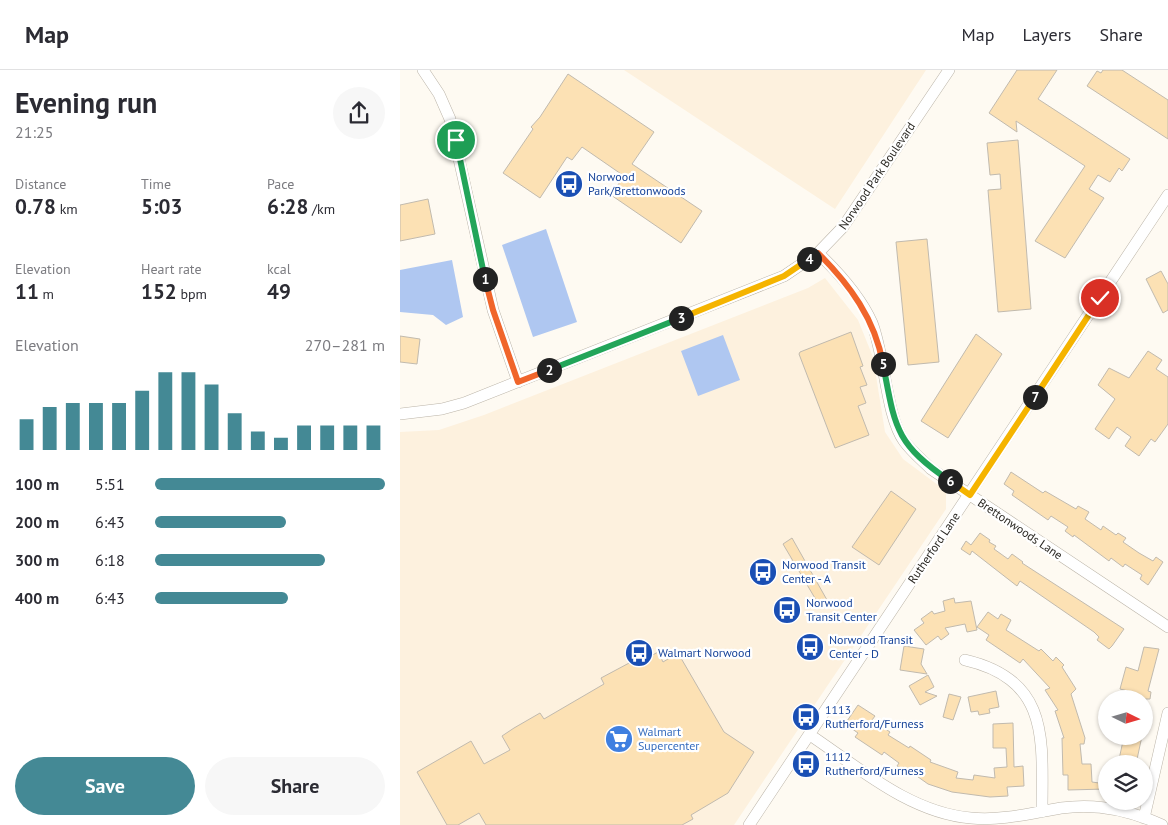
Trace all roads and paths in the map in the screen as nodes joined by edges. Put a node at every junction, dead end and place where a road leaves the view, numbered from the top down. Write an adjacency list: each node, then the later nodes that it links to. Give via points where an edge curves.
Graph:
1 (423, 70): 5 (street, via 450,119 493,310)
2 (949, 70): 4 (street, Norwood Park Boulevard, via 843,227)
3 (1168, 196): 7 (street, Rutherford Lane)
4 (818, 253): 5 (street, Norwood Park Boulevard, via 784,276 750,291); 7 (street, Brettonwoods Lane, via 852,290 871,322 881,349 896,424 903,440 931,468)
5 (518, 382): 6 (street, Norwood Park Boulevard, via 442,409)
6 (400, 414)
7 (970, 495): 8 (street, Brettonwoods Lane); 11 (street, Rutherford Lane)
8 (1168, 627)
9 (965, 660): 12 (street, via 991,668 1012,680 1032,708 1042,741)
10 (1168, 713): 13 (street)
11 (810, 735): 12 (street, via 892,789 934,810 986,819); 14 (street, Rutherford Lane)
12 (1042, 812): 13 (street, via 1096,807)
13 (1144, 818): 15 (street)
14 (749, 825)
15 (1162, 825)

